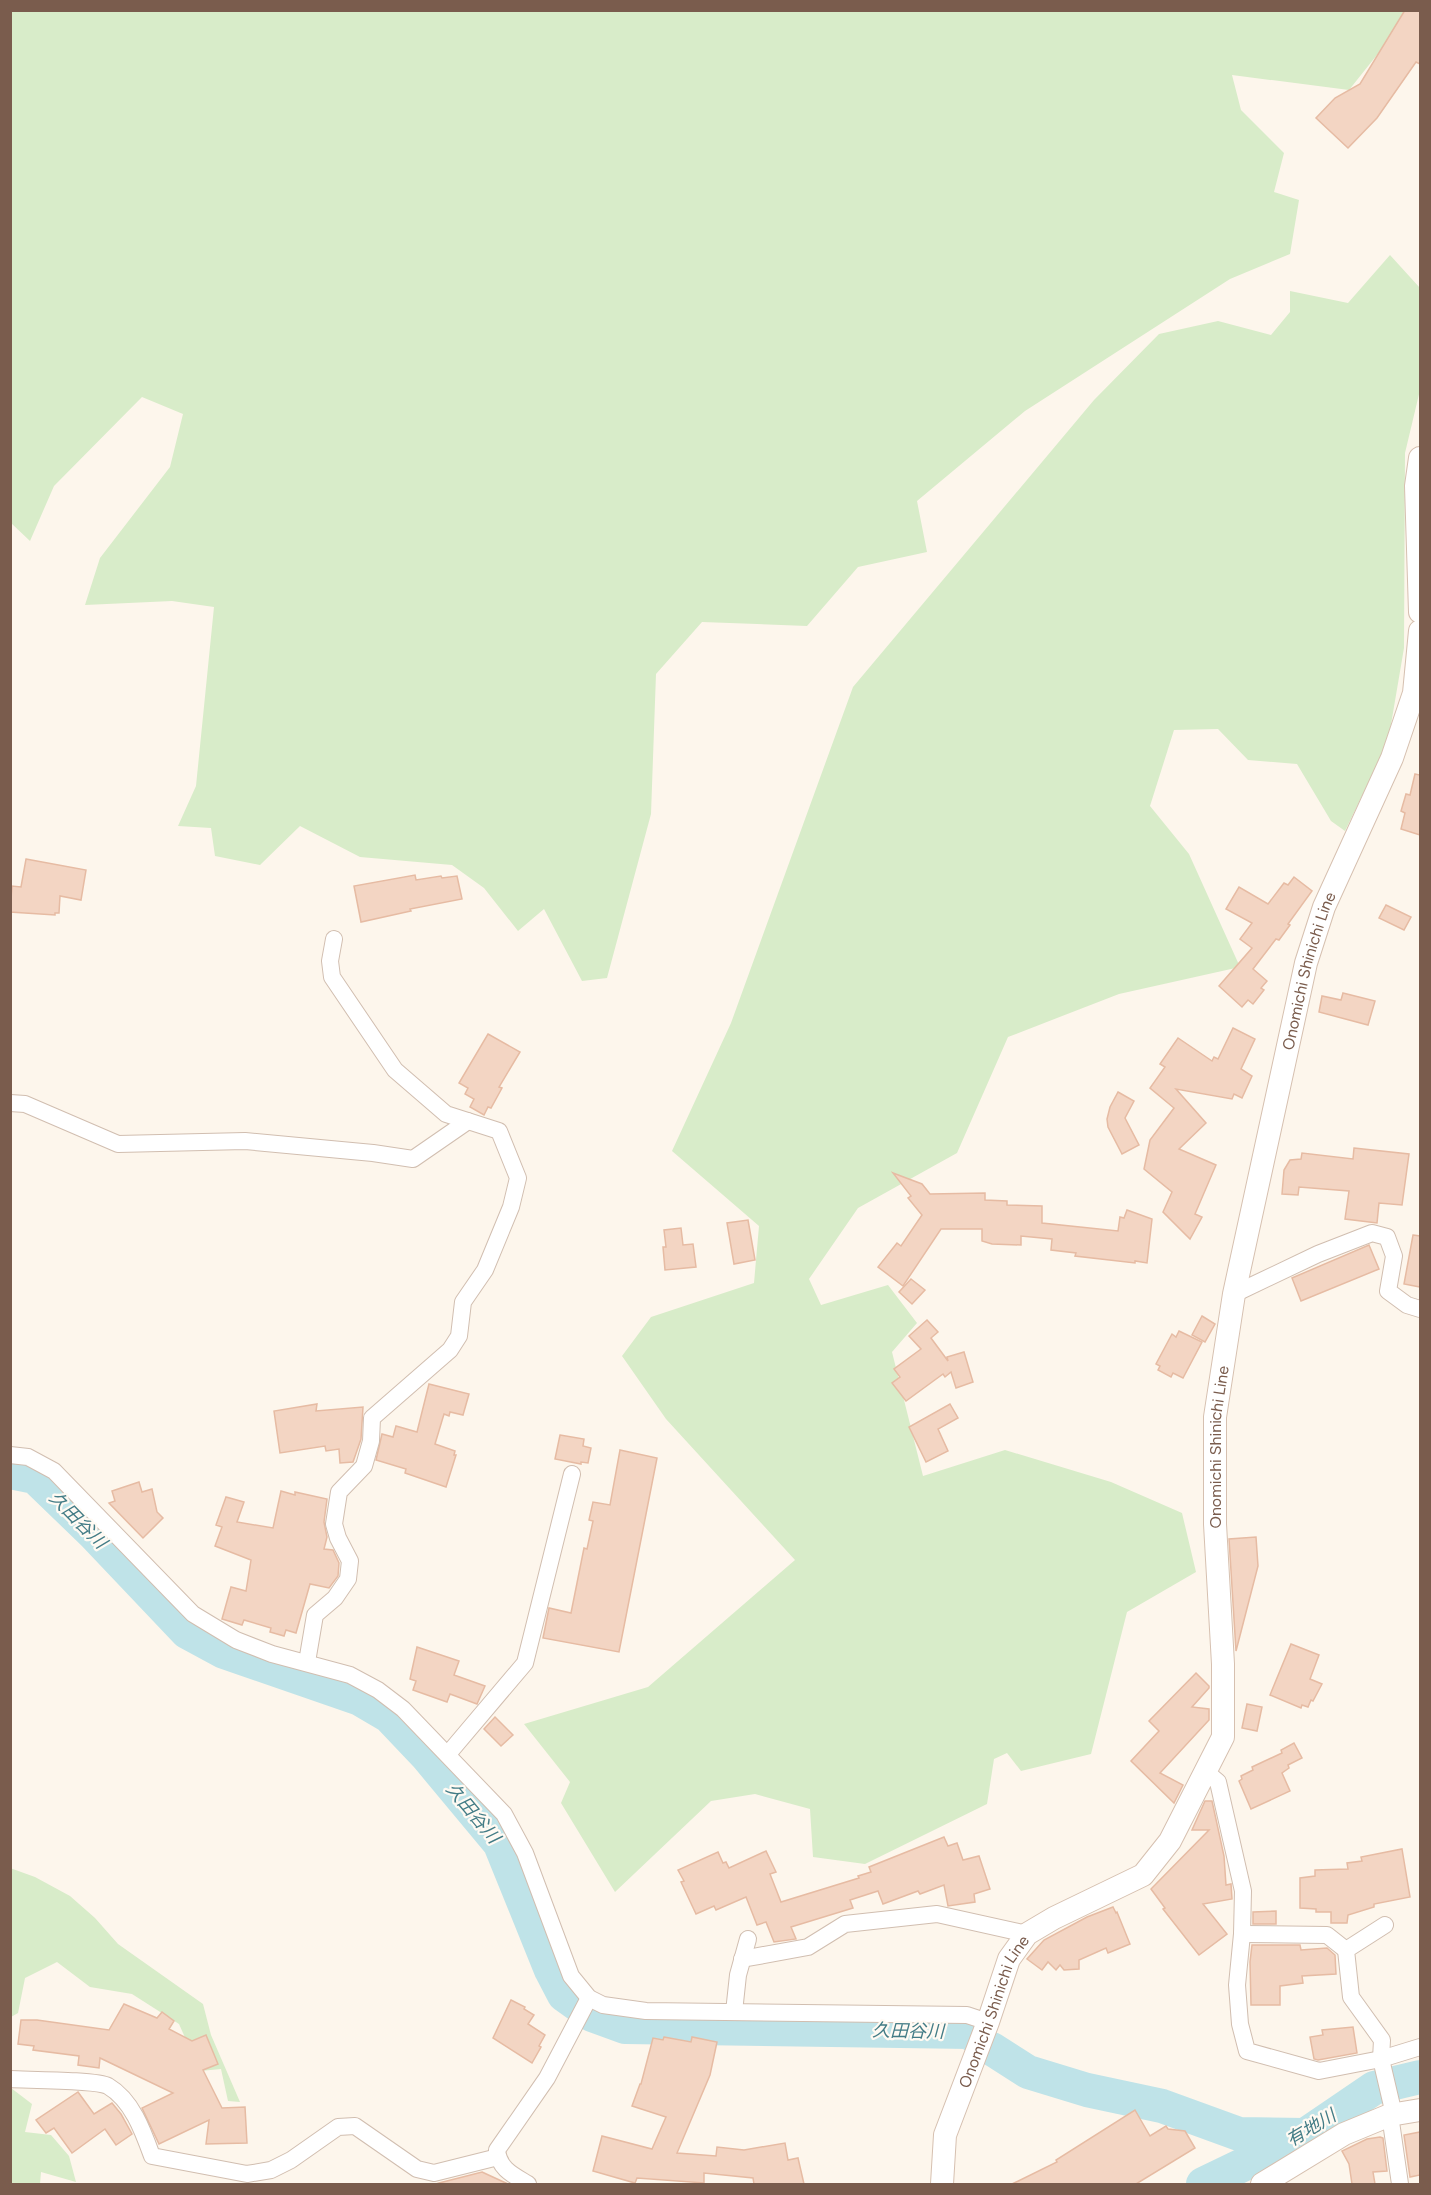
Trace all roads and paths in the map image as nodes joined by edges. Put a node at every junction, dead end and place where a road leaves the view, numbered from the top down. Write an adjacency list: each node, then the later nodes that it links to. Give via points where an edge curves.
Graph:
1 (1420, 458): 2 (main road, via 1416,541)
2 (1420, 612)
3 (1420, 631): 7 (main road, Onomichi Shinichi Line, via 1414,693 1392,758 1348,849 1306,963)
4 (334, 939): 6 (street, via 332,977 395,1070 446,1114)
5 (10, 1103): 6 (street, via 25,1104 118,1144 245,1141 413,1159)
6 (468, 1121): 11 (street, via 499,1131 518,1178 511,1207 484,1270 463,1302 459,1336 450,1350 372,1418 364,1466 339,1492 334,1524 350,1562 348,1579 336,1598 315,1615)
7 (1234, 1294): 8 (street, via 1372,1233 1387,1237 1394,1256 1388,1291); 13 (main road, Onomichi Shinichi Line, via 1215,1417 1223,1737)
8 (1420, 1309)
9 (10, 1455): 11 (street, via 28,1457 54,1472 194,1614 236,1640)
10 (572, 1474): 12 (street, via 525,1663)
11 (307, 1662): 12 (street, via 350,1675 378,1690)
12 (448, 1754): 20 (street, via 504,1814 525,1853 571,1976)
13 (1206, 1773): 15 (main road, Onomichi Shinichi Line, via 1170,1841 1143,1875); 16 (street, via 1218,1782 1243,1891)
14 (1385, 1925): 18 (street)
15 (1027, 1934): 19 (street, via 937,1914 845,1924 808,1947); 22 (main road, Onomichi Shinichi Line, via 1009,1959)
16 (1242, 1935): 18 (street, via 1327,1935); 24 (street, via 1237,1985 1247,2051 1318,2070)
17 (748, 1939): 19 (street)
18 (1346, 1950): 24 (street, via 1351,1997 1382,2040)
19 (742, 1959): 21 (street)
20 (589, 1998): 21 (street, via 603,2005 646,2011); 28 (street, via 547,2078 497,2150)
21 (734, 2012): 22 (street, via 967,2015)
22 (988, 2022): 31 (main road, Onomichi Shinichi Line, via 945,2135)
23 (1420, 2047): 24 (street)
24 (1381, 2059): 27 (street)
25 (10, 2079): 29 (street, via 107,2085 129,2105 152,2156)
26 (1420, 2110): 27 (main road)
27 (1391, 2111): 32 (main road, via 1344,2134); 33 (street)
28 (498, 2157): 29 (street, via 434,2173 417,2169 355,2126 338,2127 291,2160); 30 (street, via 503,2169)
29 (247, 2179)
30 (528, 2184)
31 (940, 2184)
32 (1262, 2184)
33 (1401, 2184)

